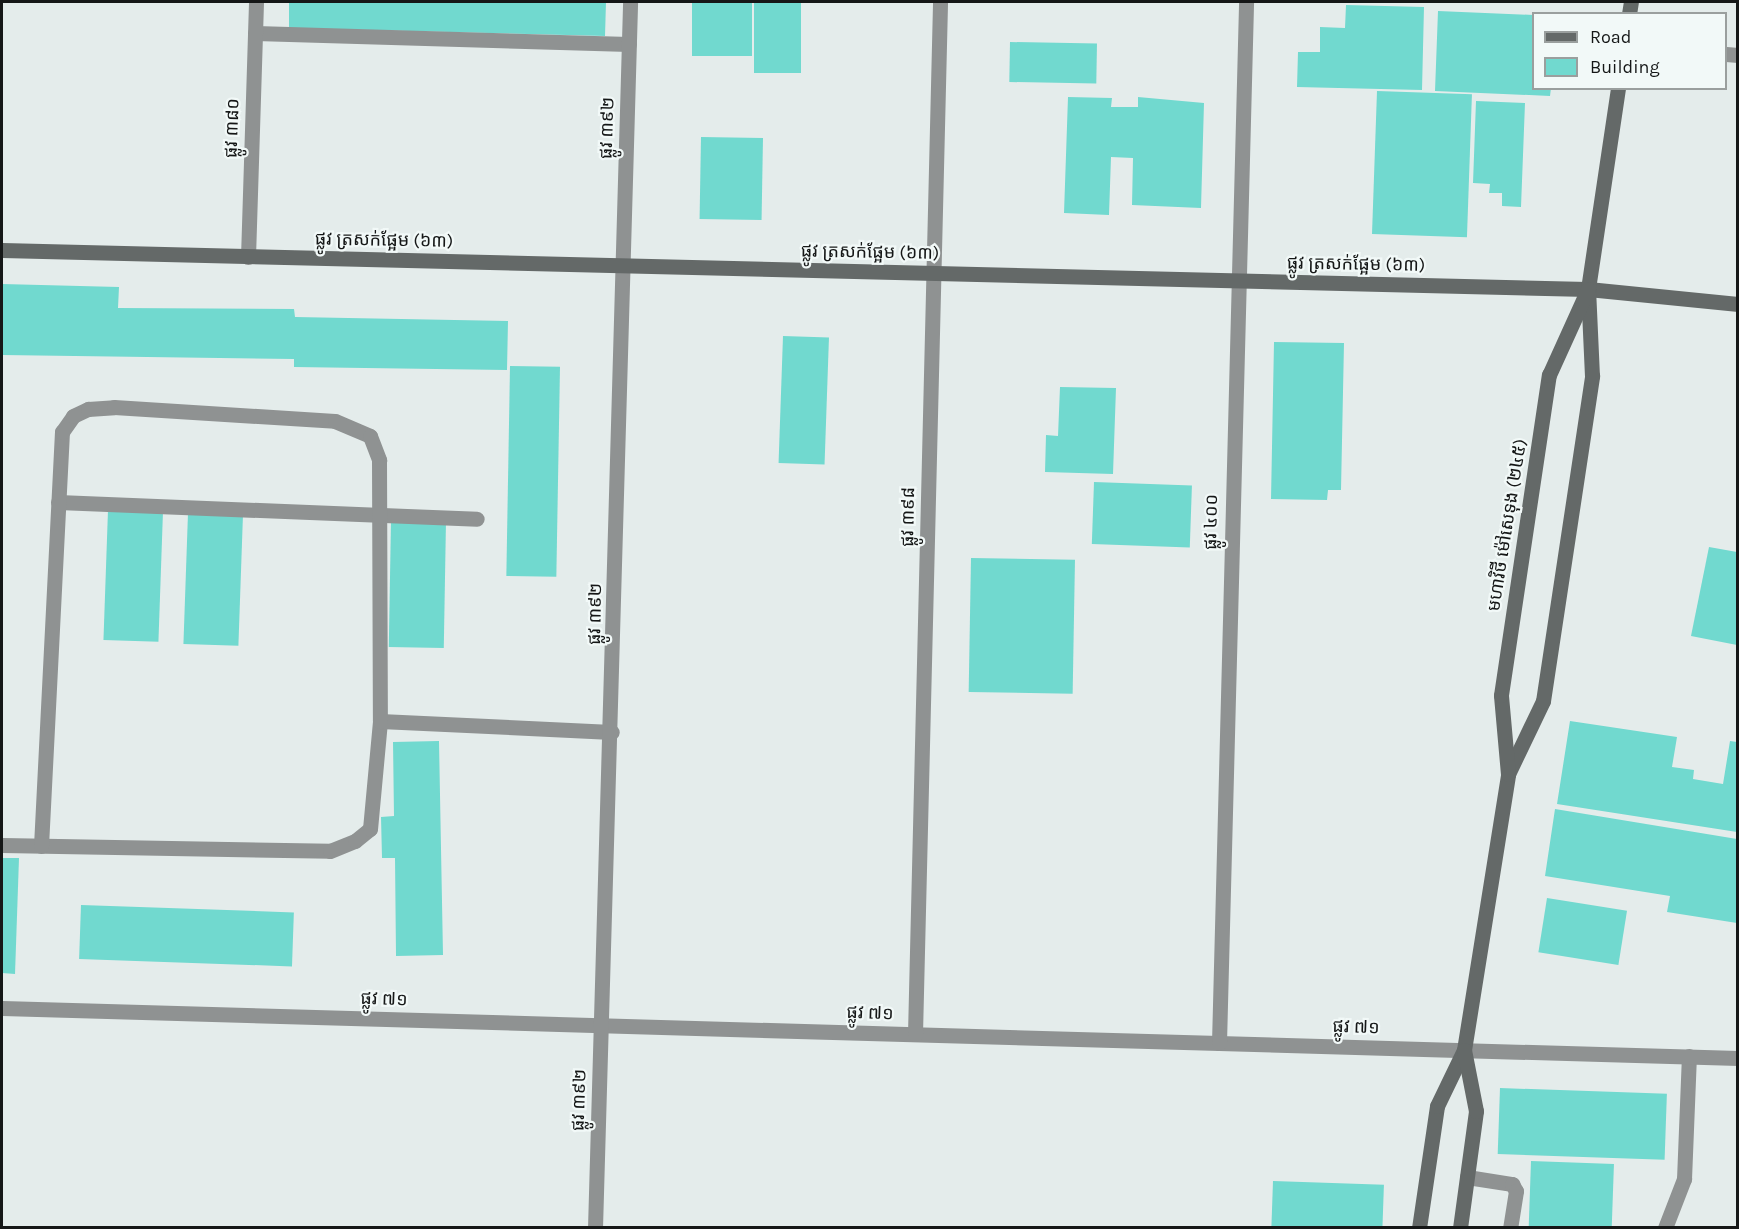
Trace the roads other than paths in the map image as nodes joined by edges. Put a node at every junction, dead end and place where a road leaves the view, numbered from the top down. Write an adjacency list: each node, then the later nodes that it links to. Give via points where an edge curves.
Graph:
1 (256, 2): 5 (street, ផ្លូវ ៣៨០)
2 (630, 2): 6 (street, ផ្លូវ ៣៩២)
3 (940, 2): 11 (street, ផ្លូវ ៣៩៨)
4 (1246, 2): 12 (street, ផ្លូវ ៤០០)
5 (255, 33): 6 (street); 9 (street, ផ្លូវ ៣៨០)
6 (629, 44): 10 (street, ផ្លូវ ៣៩២)
7 (1618, 90): 13 (main road, មហាវិថី ម៉ៅសេទុង (២៤៥))
8 (2, 250): 9 (main road, ផ្លូវ ត្រសក់ផ្អែម (៦៣))
9 (248, 257): 10 (main road, ផ្លូវ ត្រសក់ផ្អែម (៦៣))
10 (622, 266): 11 (main road, ផ្លូវ ត្រសក់ផ្អែម (៦៣)); 19 (street, ផ្លូវ ៣៩២)
11 (933, 273): 12 (main road, ផ្លូវ ត្រសក់ផ្អែម (៦៣)); 25 (street, ផ្លូវ ៣៩៨)
12 (1237, 280): 13 (main road, ផ្លូវ ត្រសក់ផ្អែម (៦៣)); 26 (street, ផ្លូវ ៤០០)
13 (1588, 289): 14 (main road, ផ្លូវ ត្រសក់ផ្អែម (៦៣)); 20 (main road, មហាវិថី ម៉ៅសេទុង (២៤៥), via 1592,376 1543,701); 20 (main road, មហាវិថី ម៉ៅសេទុង (២៤៥), via 1550,375 1501,695)
14 (1737, 304)
15 (58, 502): 16 (street); 16 (street, via 62,432 73,416 88,409 114,407 344,425 370,436 379,460); 22 (street)
16 (380, 517): 17 (street); 18 (street)
17 (477, 519)
18 (380, 721): 19 (street); 22 (street, via 370,829 356,842 330,851)
19 (612, 732): 24 (street, ផ្លូវ ៣៩២)
20 (1508, 774): 27 (main road, មហាវិថី ម៉ៅសេទុង (២៤៥))
21 (2, 845): 22 (street)
22 (41, 846)
23 (2, 1008): 24 (street, ផ្លូវ ៧១)
24 (600, 1025): 25 (street, ផ្លូវ ៧១); 31 (street, ផ្លូវ ៣៩២)
25 (915, 1034): 26 (street, ផ្លូវ ៧១)
26 (1219, 1043): 27 (street, ផ្លូវ ៧១)
27 (1464, 1050): 28 (street, ផ្លូវ ៧១); 30 (main road, មហាវិថី ម៉ៅសេទុង (២៤៥), via 1476,1111); 32 (main road, មហាវិថី ម៉ៅសេទុង (២៤៥), via 1437,1106)
28 (1689, 1056): 29 (street, ផ្លូវ ៧១); 35 (street, via 1684,1179)
29 (1737, 1058)
30 (1467, 1177): 33 (main road, មហាវិថី ម៉ៅសេទុង (២៤៥)); 34 (street, via 1512,1184 1516,1191)
31 (595, 1227)
32 (1419, 1227)
33 (1460, 1227)
34 (1510, 1227)
35 (1665, 1227)

